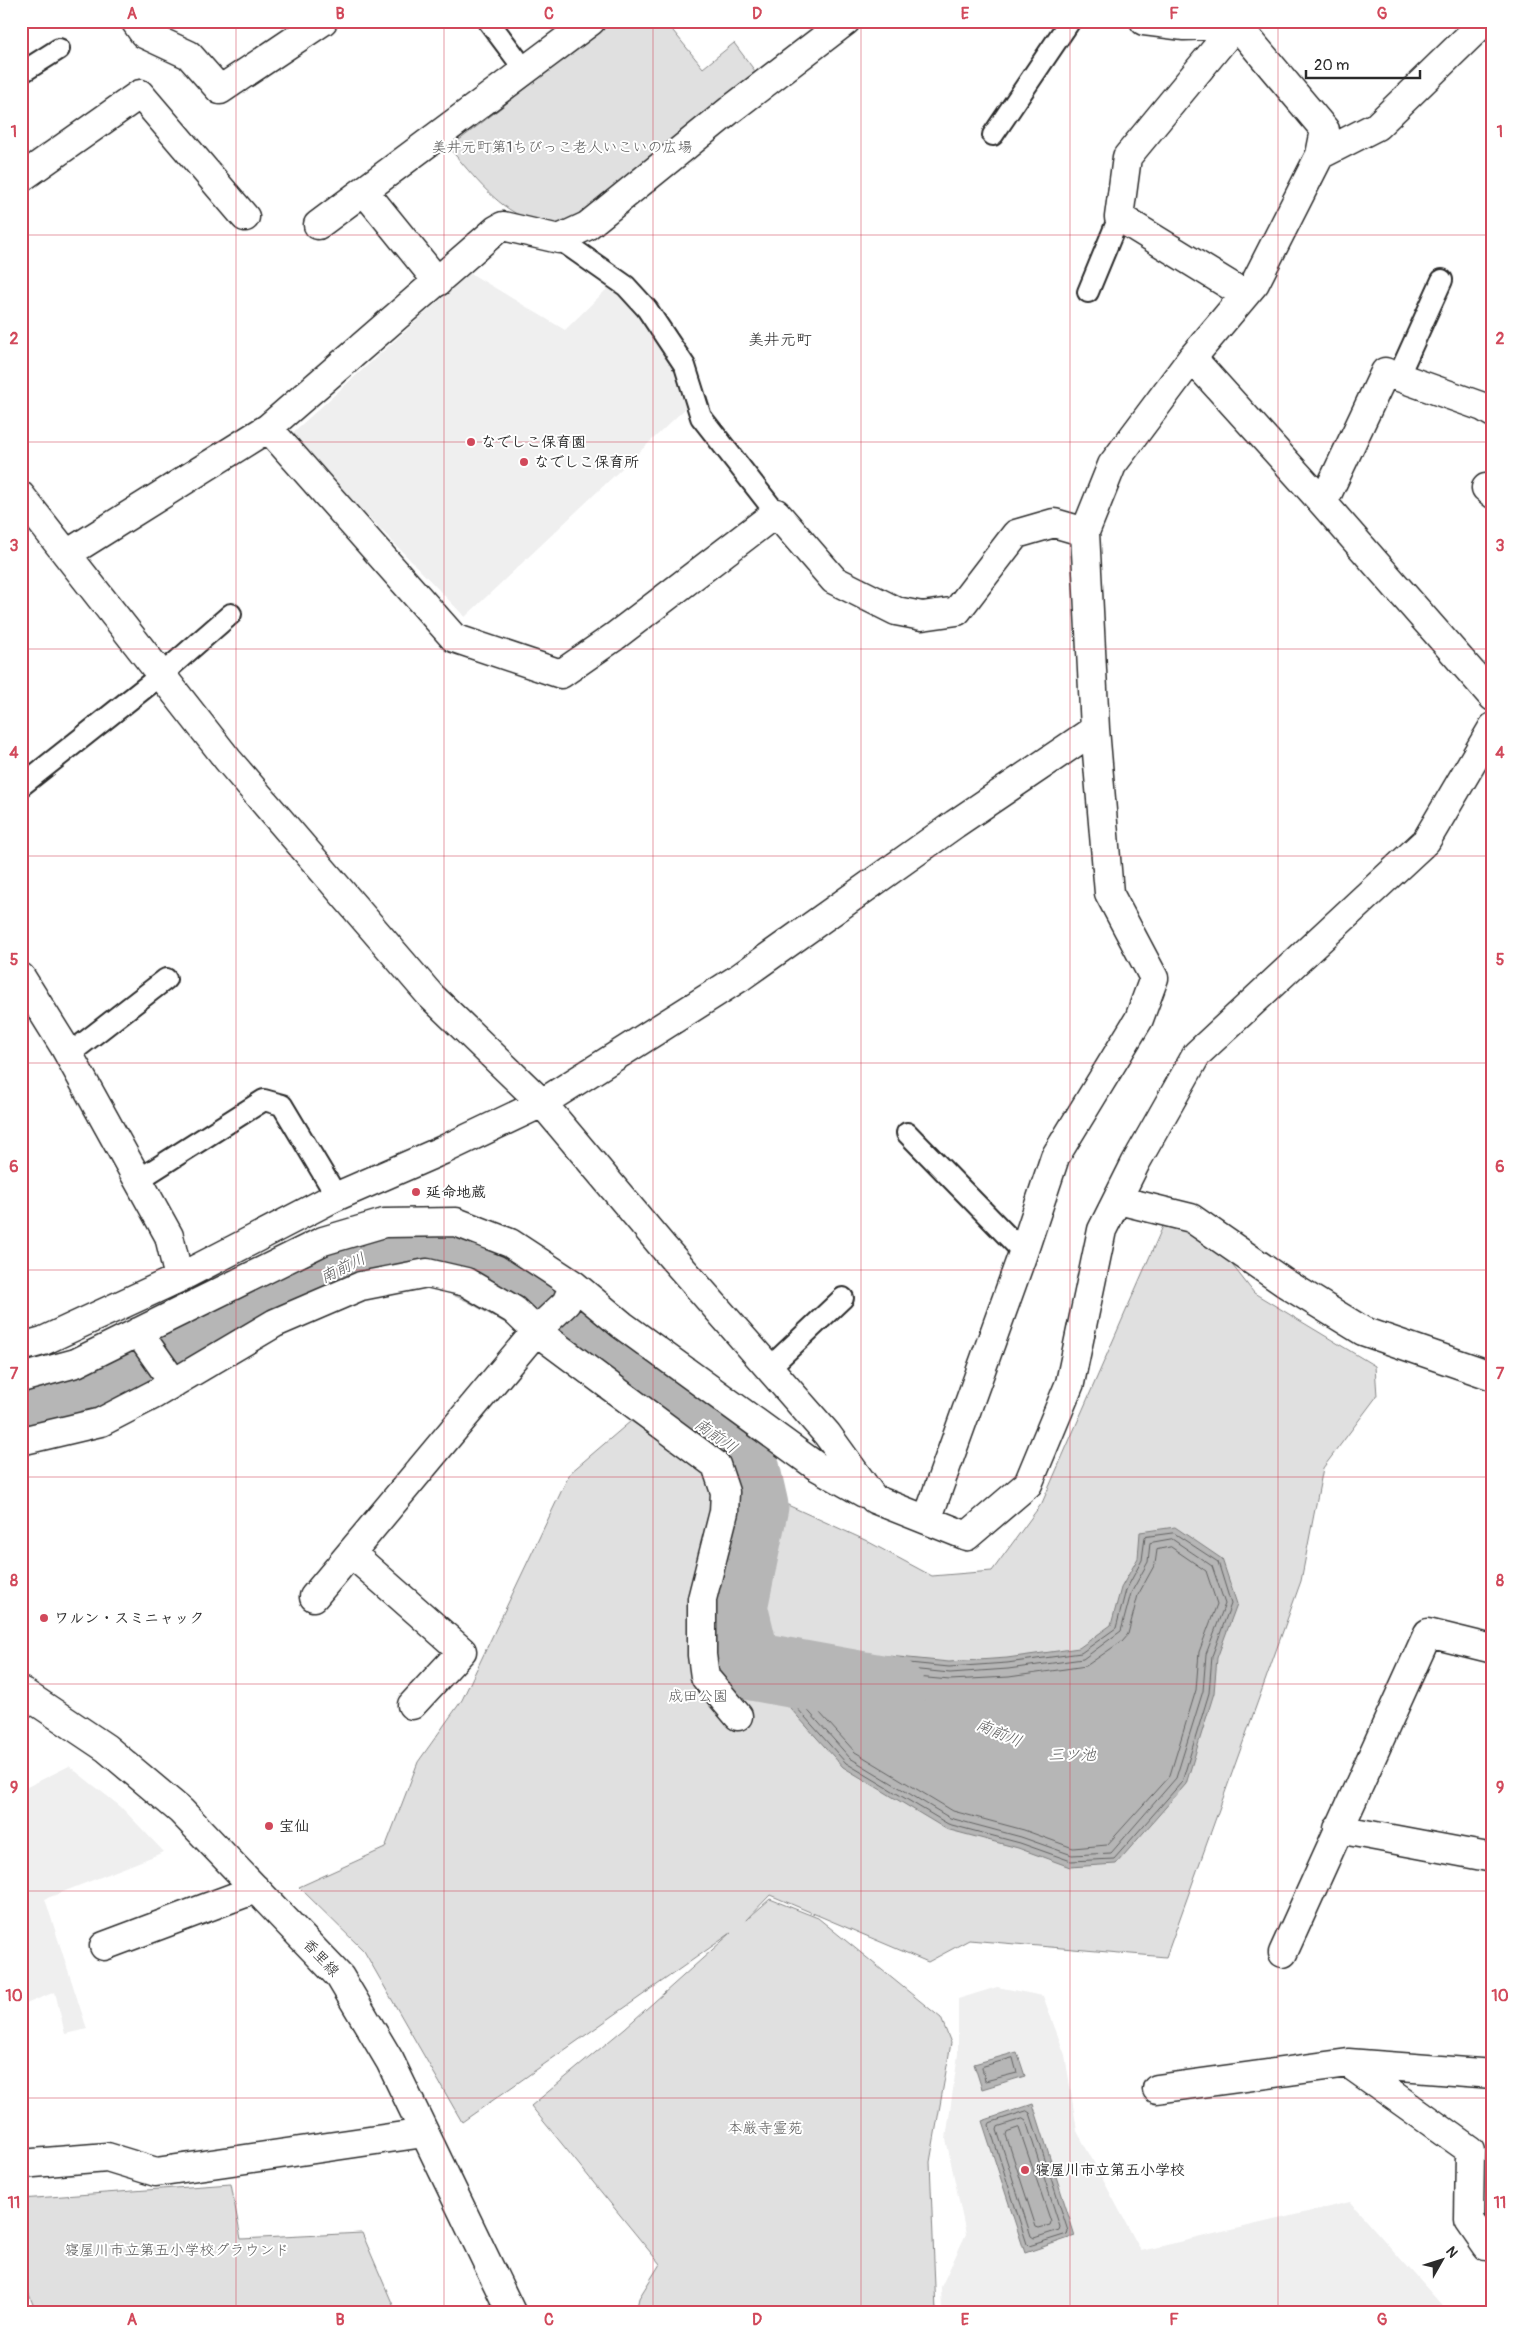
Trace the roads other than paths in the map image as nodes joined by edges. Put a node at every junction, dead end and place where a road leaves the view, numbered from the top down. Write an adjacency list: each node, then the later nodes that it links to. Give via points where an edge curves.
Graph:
1 (135, 21): 7 (street, via 144,34 189,54 220,90)
2 (590, 21): 11 (street)
3 (846, 21): 20 (street, via 587,226)
4 (1070, 21): 13 (lane)
5 (1144, 21): 9 (street, via 1184,26)
6 (1485, 21): 14 (street, via 1378,126)
7 (320, 22)
8 (490, 22): 11 (lane)
9 (1238, 23): 14 (street, via 1325,130); 18 (street, via 1127,157)
10 (59, 48): 12 (lane)
11 (525, 70): 16 (street)
12 (21, 73)
13 (993, 135)
14 (1320, 155): 24 (street, via 1255,283)
15 (21, 178): 17 (street, via 140,94)
16 (366, 192): 19 (street); 22 (street)
17 (244, 217)
18 (1119, 217): 23 (lane); 24 (street)
19 (318, 225)
20 (559, 239): 22 (street, via 503,226); 31 (lane, via 626,286 646,310 685,366 701,417)
21 (1442, 280): 26 (lane)
22 (438, 282): 28 (street)
23 (1088, 292)
24 (1244, 294): 25 (street)
25 (1192, 358): 30 (street); 32 (street, via 1112,465)
26 (1398, 377): 27 (street); 30 (street, via 1385,372)
27 (1493, 413)
28 (268, 428): 31 (street, via 454,638 561,674); 33 (street)
29 (21, 496): 33 (street)
30 (1323, 503): 36 (street)
31 (776, 513): 32 (street, via 834,580 896,611 922,616 957,611 1016,534 1054,523)
32 (1085, 532): 38 (street)
33 (67, 554): 35 (street)
34 (231, 614): 35 (lane)
35 (160, 675): 39 (lane); 43 (street, via 228,760 430,996)
36 (1493, 697)
37 (1493, 727): 47 (street, via 1426,841 1197,1054)
38 (1095, 729): 43 (street, via 739,978); 48 (street, via 1109,893 1154,978 1138,1019 1054,1157)
39 (21, 786)
40 (21, 977): 42 (street)
41 (166, 979): 42 (lane)
42 (68, 1055): 45 (street)
43 (542, 1103): 46 (street); 55 (street)
44 (907, 1133): 48 (lane)
45 (138, 1180): 46 (lane, via 264,1100 282,1105); 49 (street, via 169,1236)
46 (338, 1197): 49 (street)
47 (1118, 1200): 56 (street, via 1191,1218 1285,1283 1363,1331); 61 (street, via 1102,1230 1070,1383 1028,1484 967,1536)
48 (1023, 1252): 61 (street)
49 (179, 1278): 54 (street, via 44,1340)
50 (570, 1294): 52 (street); 53 (street, via 510,1243 456,1222 384,1223 323,1241); 60 (street, via 622,1325 808,1460)
51 (843, 1298): 55 (lane)
52 (539, 1329): 58 (street, via 466,1282 427,1273 361,1286 275,1323); 62 (street); 67 (street, via 716,1465 725,1492 724,1512 702,1599 702,1656 705,1677)
53 (138, 1332): 57 (street, via 76,1363); 58 (street)
54 (21, 1347)
55 (769, 1368): 60 (street, via 827,1434)
56 (1493, 1376)
57 (21, 1378)
58 (174, 1383): 59 (street, via 101,1422)
59 (21, 1442)
60 (874, 1499): 61 (street)
61 (927, 1520)
62 (351, 1553): 63 (street); 66 (street, via 462,1651)
63 (314, 1597)
64 (1493, 1649): 68 (street, via 1428,1633)
65 (21, 1691): 70 (street, 香里線, via 106,1748 181,1811)
66 (412, 1705)
67 (738, 1716)
68 (1338, 1829): 69 (street); 72 (street)
69 (1493, 1858)
70 (256, 1889): 71 (street); 76 (street, 香里線, via 340,1977 390,2061)
71 (104, 1946)
72 (1282, 1953)
73 (1348, 2062): 74 (street); 75 (street); 78 (street, via 1470,2150 1469,2220 1488,2246)
74 (1493, 2074)
75 (1157, 2089)
76 (424, 2133): 77 (street, via 156,2172 107,2157); 79 (street, 香里線)
77 (21, 2164)
78 (1493, 2246)
79 (511, 2312)

